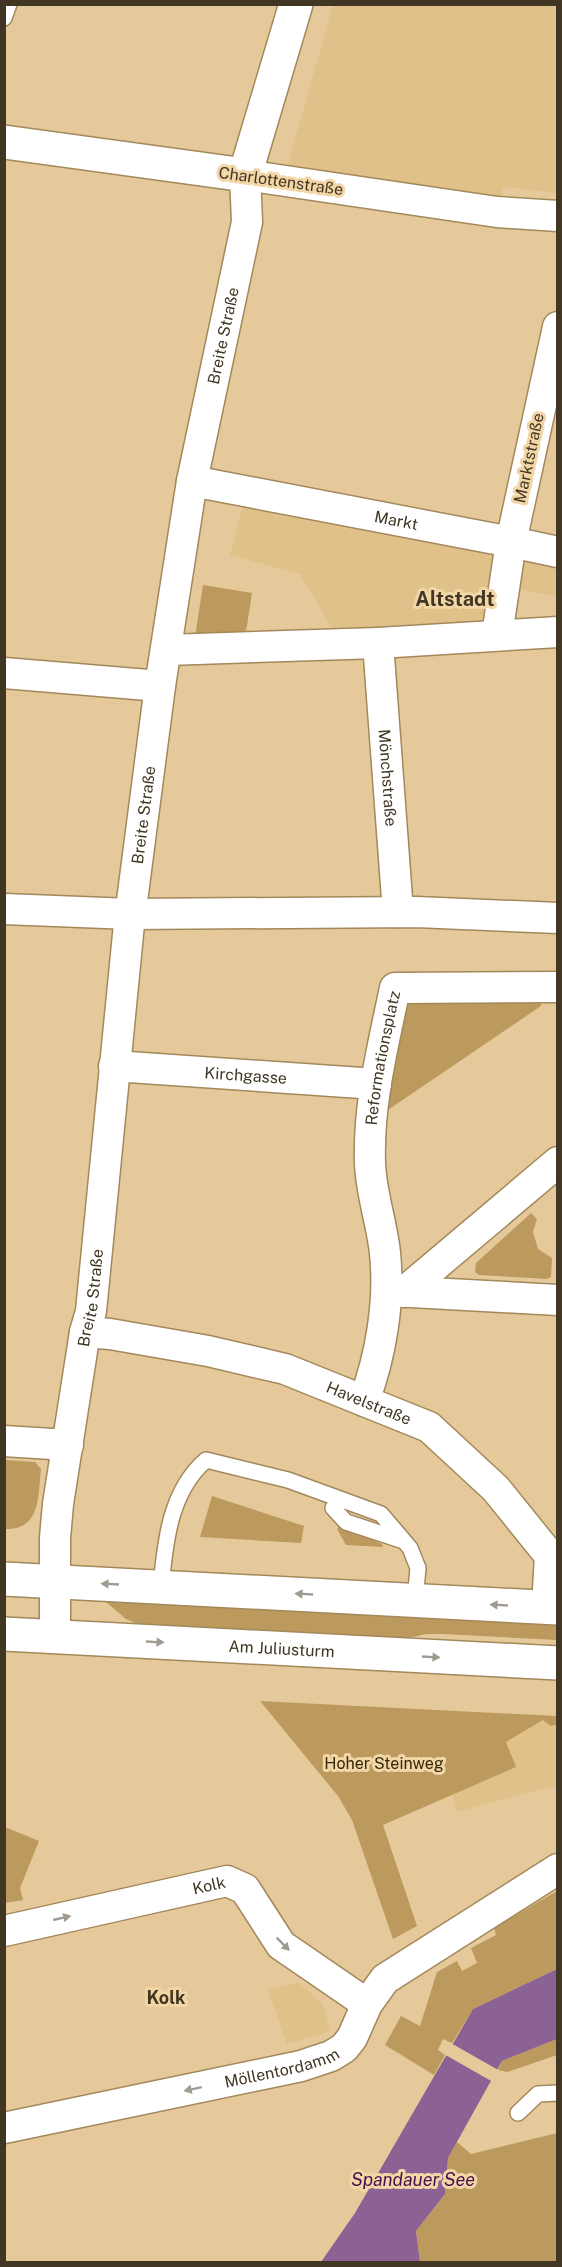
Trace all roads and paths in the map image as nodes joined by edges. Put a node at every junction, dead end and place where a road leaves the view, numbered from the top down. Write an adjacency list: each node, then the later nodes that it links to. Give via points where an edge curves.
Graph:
1 (9, 4): 3 (lane)
2 (296, 4): 5 (main road, Breite Straße)
3 (4, 18)
4 (4, 142): 5 (main road, Charlottenstraße)
5 (245, 175): 6 (street, Charlottenstraße, via 497,212); 8 (street, Breite Straße, via 247,222)
6 (558, 216)
7 (558, 327): 9 (street, Marktstraße)
8 (192, 481): 9 (street, Markt); 14 (street, Breite Straße)
9 (511, 542): 10 (street); 12 (street)
10 (558, 552)
11 (558, 632): 12 (street)
12 (497, 635): 13 (street)
13 (378, 643): 14 (street); 18 (street, Mönchstraße)
14 (167, 650): 16 (street, Breite Straße)
15 (4, 673): 16 (street)
16 (160, 686): 19 (street, Breite Straße)
17 (4, 909): 19 (street)
18 (398, 912): 19 (street); 20 (street)
19 (131, 914): 22 (street, Breite Straße)
20 (558, 918)
21 (558, 987): 23 (street, Reformationsplatz, via 395,988)
22 (114, 1066): 23 (street, Kirchgasse); 27 (street, Breite Straße, via 91,1311)
23 (376, 1084): 25 (street, Reformationsplatz, via 371,1121 372,1192)
24 (558, 1162): 25 (street)
25 (394, 1291): 26 (street); 28 (street, Reformationsplatz, via 378,1364)
26 (558, 1300)
27 (85, 1332): 28 (street, Havelstraße, via 208,1351 263,1364); 30 (street, Breite Straße)
28 (364, 1401): 37 (street, Havelstraße, via 429,1427 496,1489 550,1556)
29 (4, 1441): 30 (street)
30 (68, 1445): 34 (street, Breite Straße, via 55,1538)
31 (333, 1508): 32 (lane, via 346,1522)
32 (404, 1541): 35 (lane, via 381,1514 288,1480 206,1460 189,1474 165,1535); 36 (lane, via 417,1568)
33 (4, 1579): 34 (main road)
34 (57, 1581): 35 (main road, one-way to 34); 39 (street, Breite Straße)
35 (161, 1587): 36 (main road, one-way to 35)
36 (415, 1600): 37 (main road, one-way to 36)
37 (552, 1607)
38 (4, 1634): 39 (main road, Am Juliusturm)
39 (55, 1636): 40 (main road, Am Juliusturm, one-way to 40)
40 (558, 1663)
41 (558, 1869): 43 (street, Möllentordamm, via 385,1979)
42 (4, 1931): 43 (street, Kolk, one-way to 43, via 227,1881 245,1889 281,1945)
43 (367, 2004): 46 (street, Möllentordamm, one-way to 46, via 352,2038 331,2056 301,2066)
44 (558, 2093): 45 (lane, via 538,2094)
45 (518, 2113)
46 (4, 2127)

